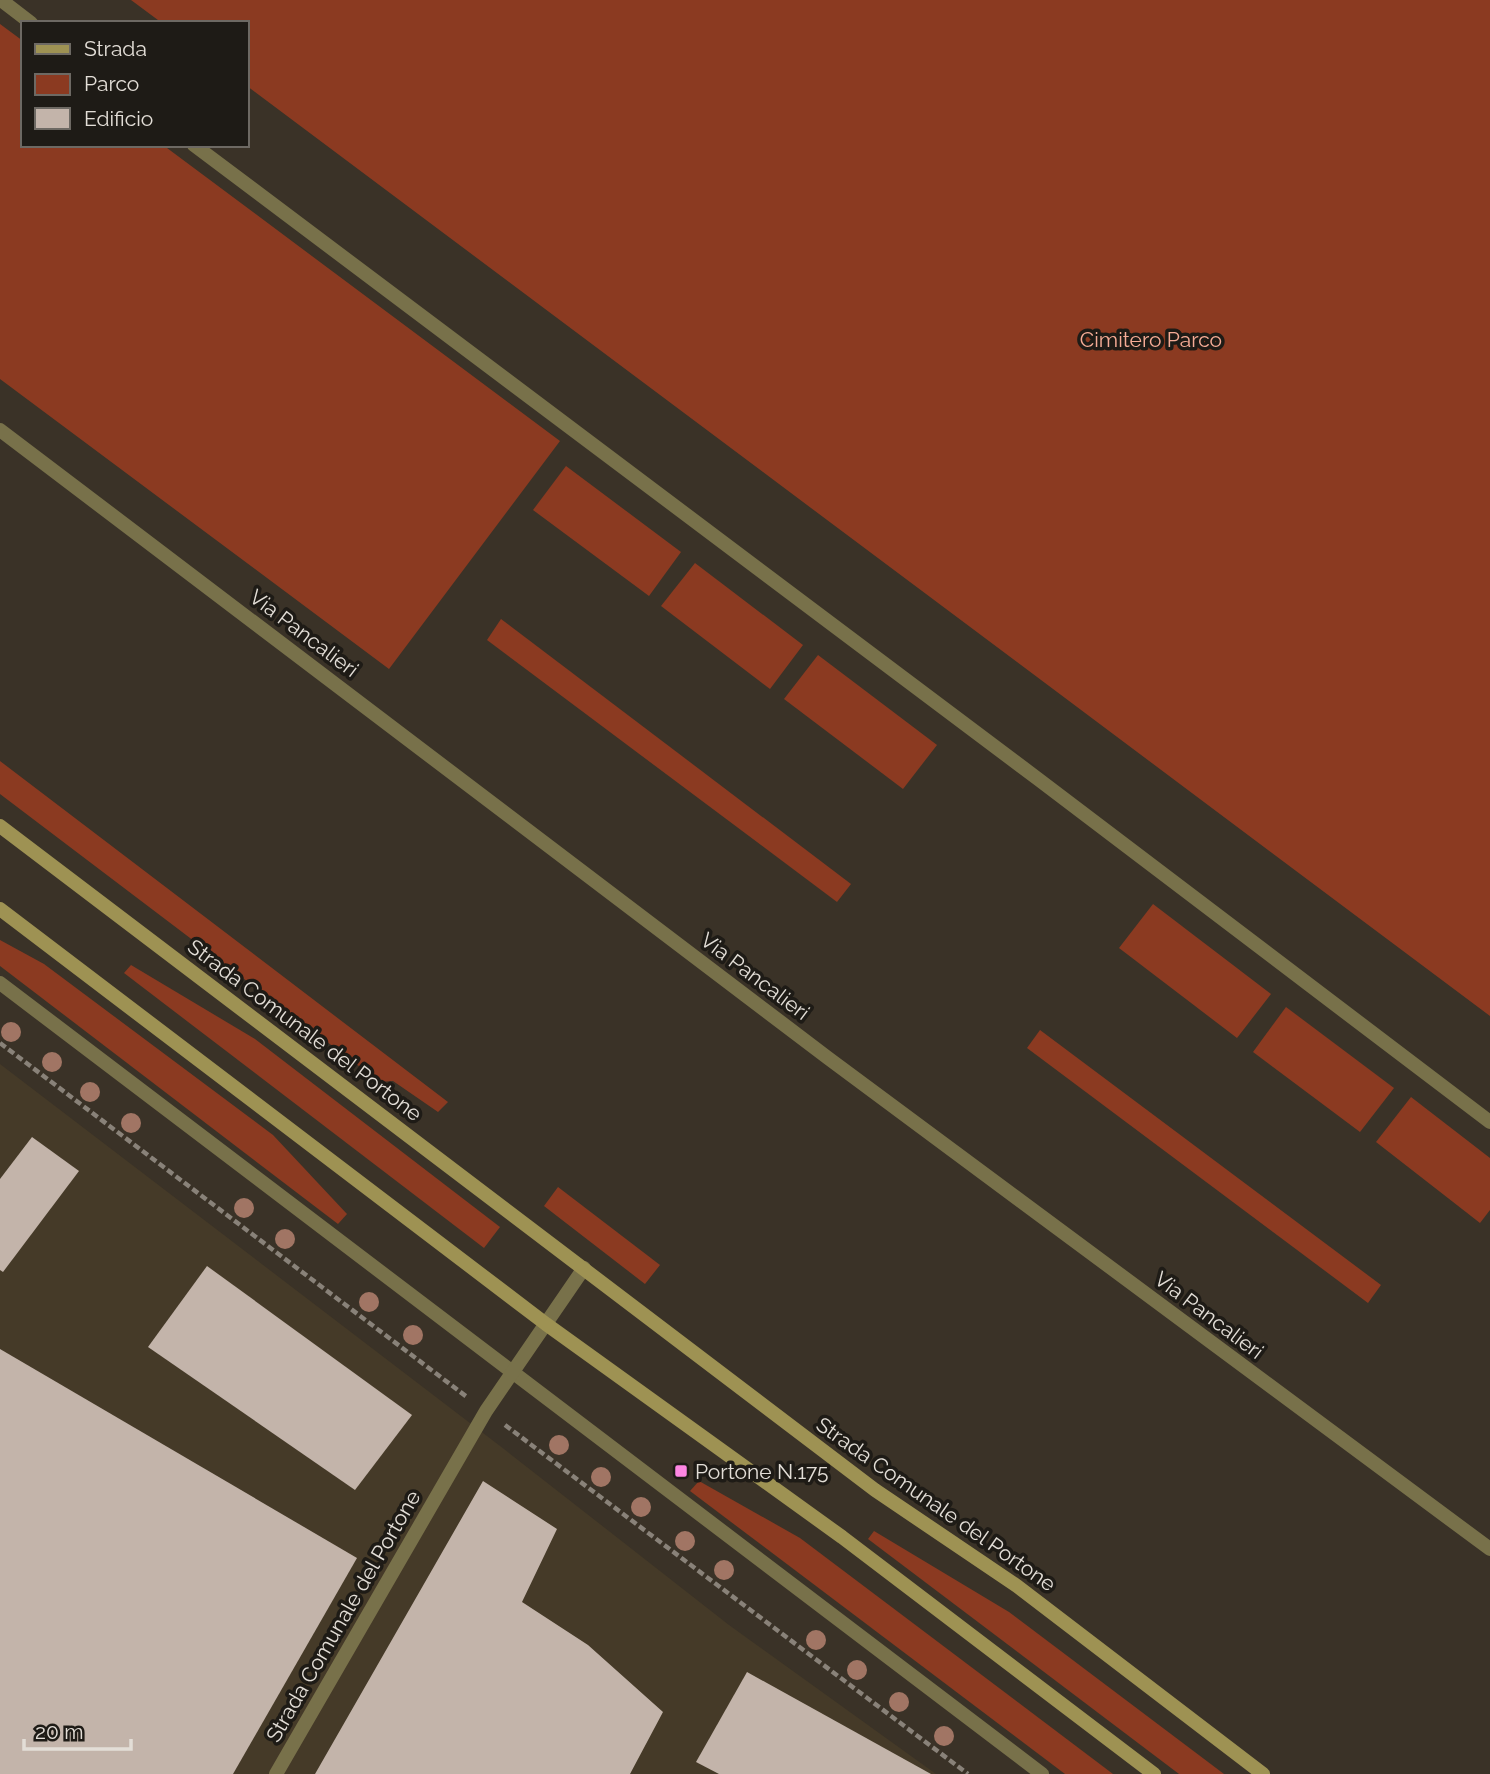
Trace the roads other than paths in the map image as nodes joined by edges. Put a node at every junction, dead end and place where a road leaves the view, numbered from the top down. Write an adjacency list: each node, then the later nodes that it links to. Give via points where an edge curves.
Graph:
1 (1, 0): 2 (street)
2 (28, 21)
3 (197, 147): 8 (street)
4 (0, 429): 12 (street, Via Pancalieri, via 836,1065)
5 (0, 826): 9 (street, Strada Comunale del Portone)
6 (0, 909): 10 (street)
7 (0, 983): 11 (street)
8 (1490, 1122)
9 (584, 1268): 10 (street, Strada Comunale del Portone); 16 (street, Strada Comunale del Portone, via 875,1490 1017,1586)
10 (546, 1324): 11 (street, Strada Comunale del Portone); 15 (street, via 842,1537)
11 (513, 1372): 13 (street, Strada Comunale del Portone); 14 (street)
12 (1490, 1549)
13 (276, 1774)
14 (1042, 1774)
15 (1154, 1774)
16 (1263, 1774)

